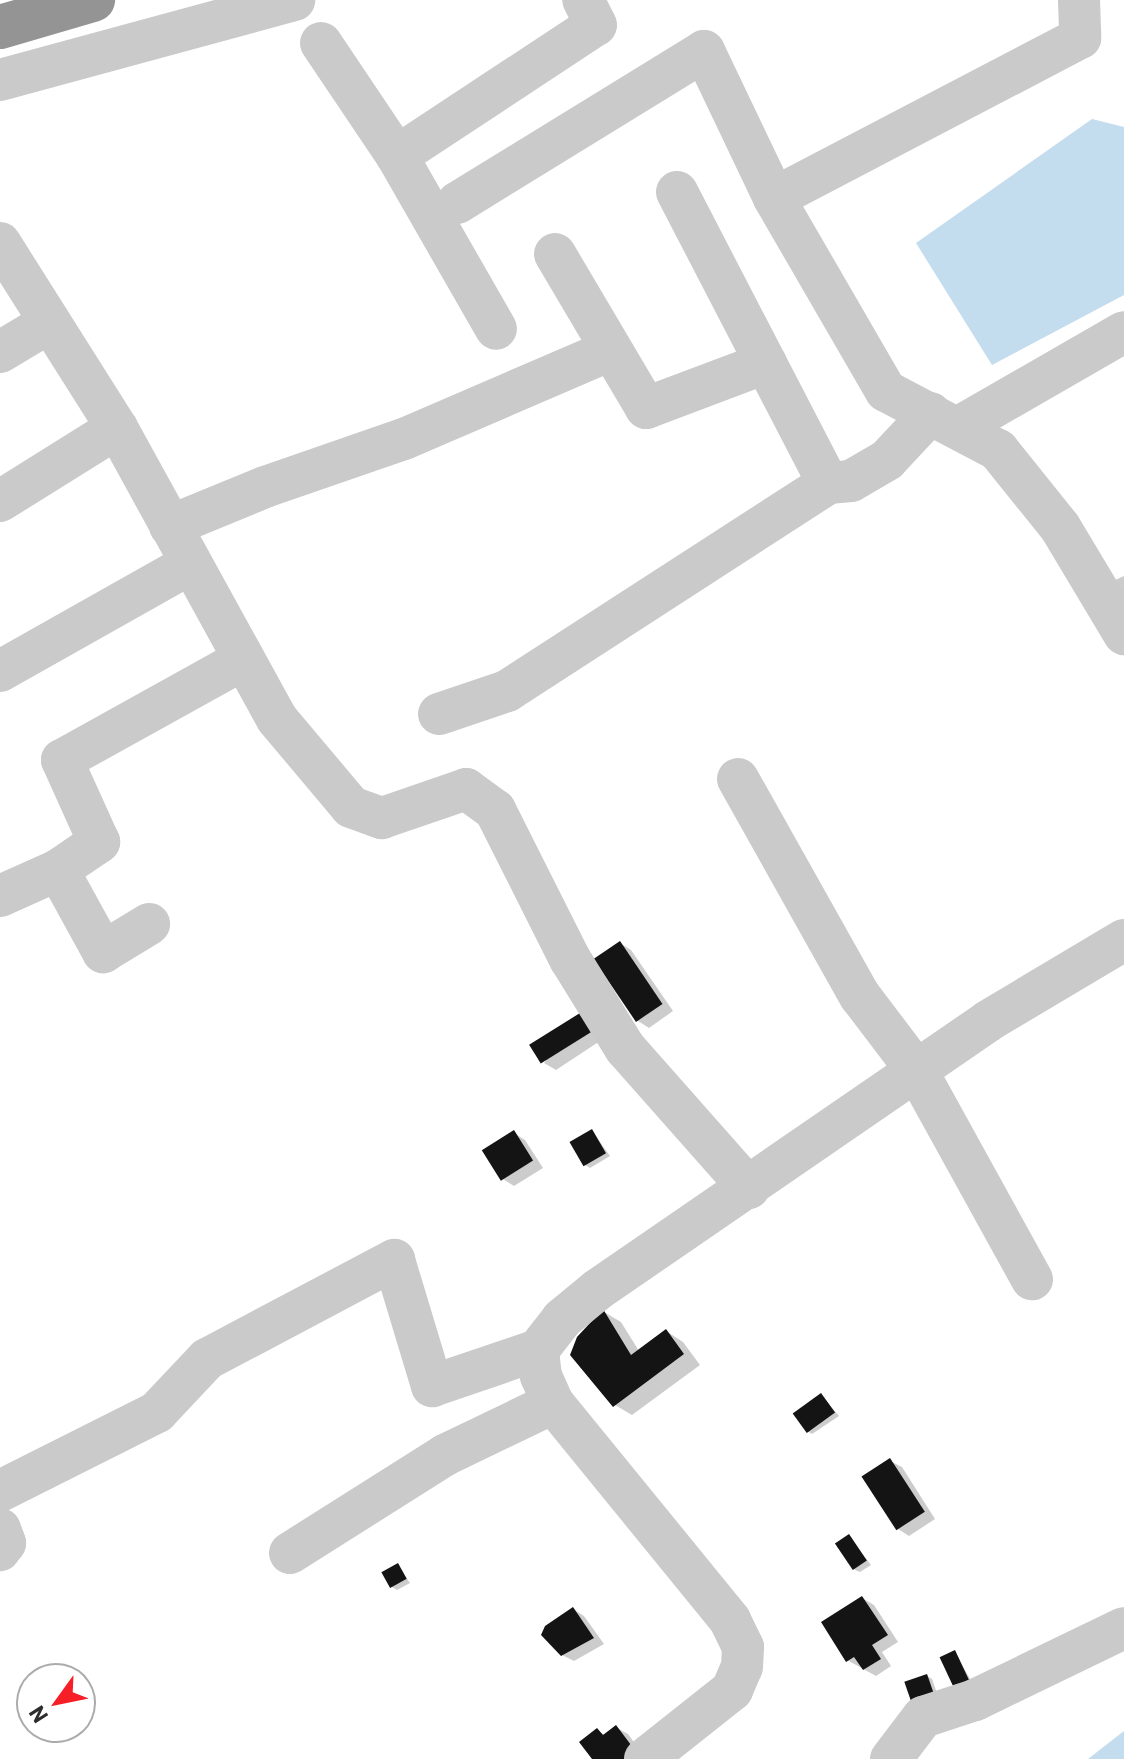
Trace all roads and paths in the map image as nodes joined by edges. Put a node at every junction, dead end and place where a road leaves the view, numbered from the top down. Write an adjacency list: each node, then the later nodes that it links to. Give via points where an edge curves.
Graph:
1 (93, 0): 5 (highway)
2 (294, 0): 7 (street)
3 (583, 0): 8 (street, via 596,25)
4 (1079, 0): 10 (street, via 1080,38)
5 (0, 27)
6 (321, 43): 8 (street)
7 (0, 80)
8 (397, 156): 15 (street)
9 (677, 192): 19 (street)
10 (774, 198): 11 (street, via 704,51); 20 (street, via 886,391)
11 (457, 203)
12 (0, 243): 14 (street)
13 (555, 254): 17 (street)
14 (50, 322): 18 (street); 21 (street)
15 (496, 329)
16 (1124, 332): 20 (street)
17 (611, 350): 19 (street, via 646,408); 24 (street, via 404,439)
18 (0, 352)
19 (766, 363): 22 (street)
20 (945, 420): 22 (street, via 851,481); 26 (street, via 998,450 1060,527)
21 (117, 428): 23 (street); 24 (street)
22 (828, 483): 30 (street, via 507,691)
23 (0, 501)
24 (170, 526): 25 (street)
25 (190, 564): 28 (street); 29 (street)
26 (1108, 571): 27 (street)
27 (1124, 634)
28 (244, 659): 32 (street, via 62,760 99,842); 37 (street, via 277,719 351,807 382,818 466,789 495,810 570,959 625,1048)
29 (0, 671)
30 (439, 714)
31 (738, 779): 36 (street, via 860,996)
32 (58, 870): 33 (street); 34 (street, via 103,952)
33 (0, 896)
34 (149, 924)
35 (1124, 940): 36 (street, via 988,1021)
36 (917, 1071): 37 (street); 38 (street)
37 (749, 1188): 39 (street, via 597,1290 562,1319)
38 (1032, 1279)
39 (538, 1350): 40 (street, via 541,1376); 41 (street, via 432,1386 394,1260 207,1359 157,1412)
40 (553, 1403): 44 (street, via 445,1455); 46 (street, via 730,1620 743,1647 732,1690)
41 (0, 1491)
42 (0, 1529): 43 (street, via 5,1543)
43 (0, 1550)
44 (290, 1553)
45 (1124, 1628): 47 (street, via 975,1700 923,1717)
46 (645, 1759)
47 (891, 1759)

